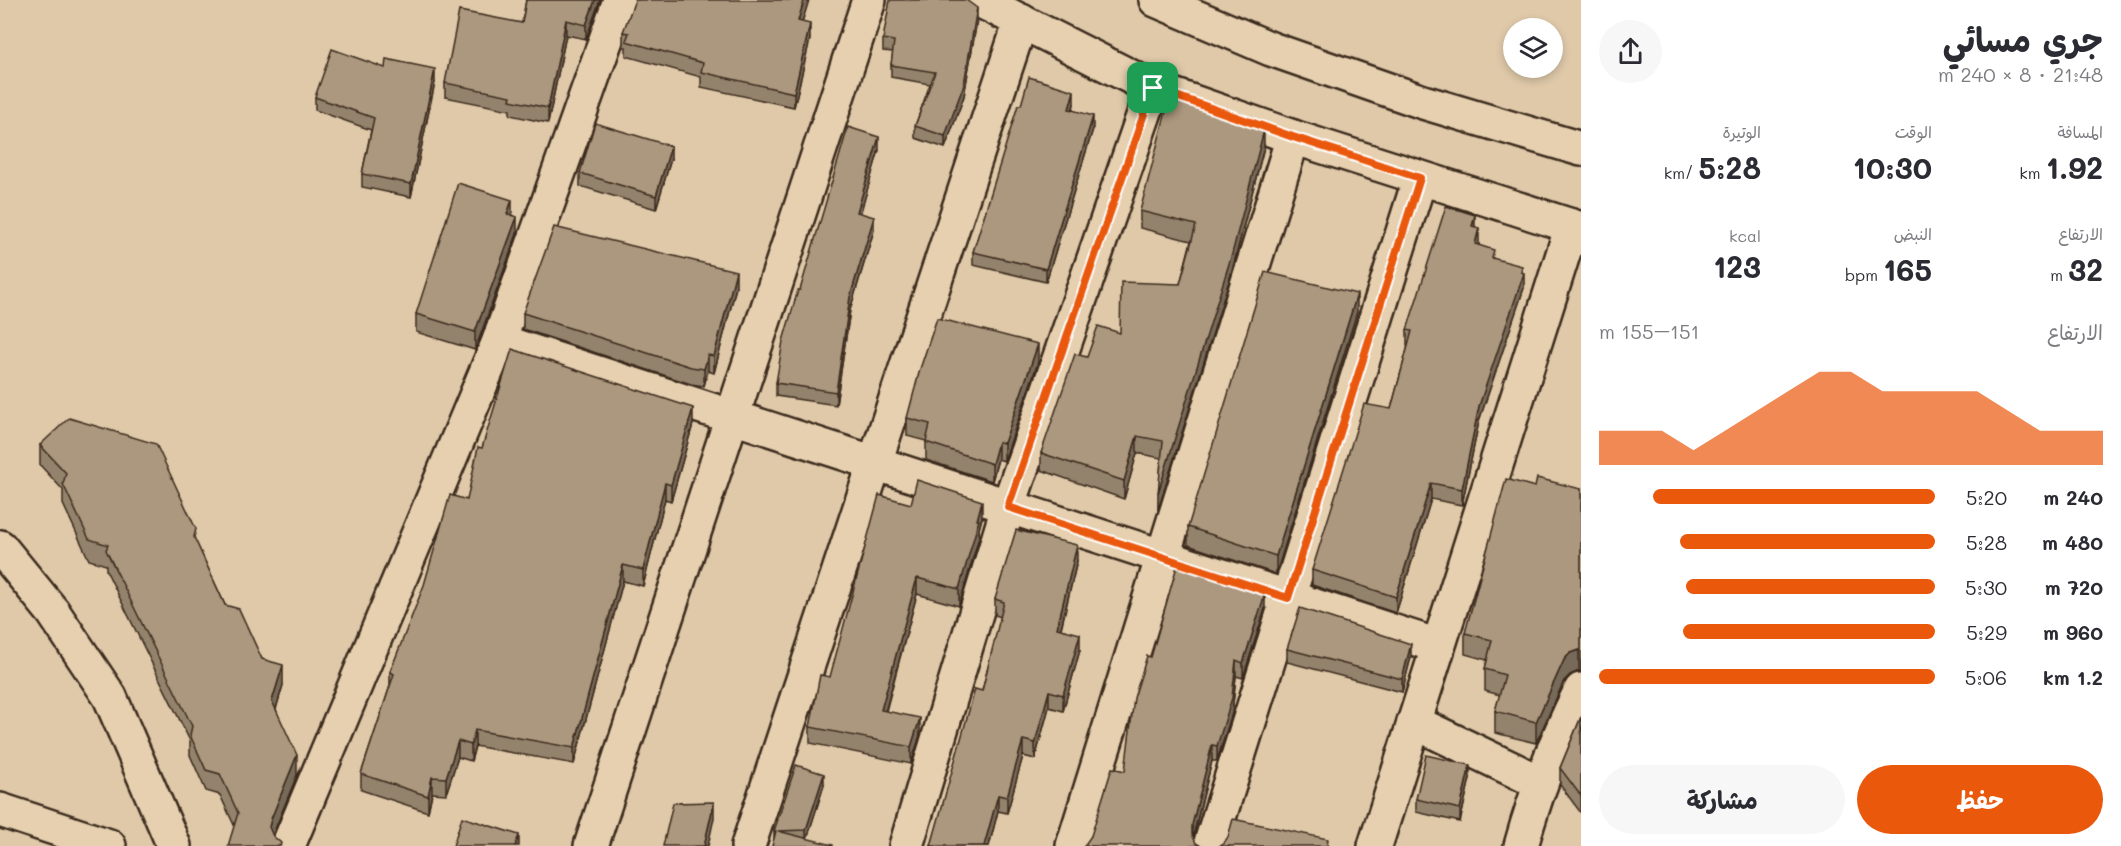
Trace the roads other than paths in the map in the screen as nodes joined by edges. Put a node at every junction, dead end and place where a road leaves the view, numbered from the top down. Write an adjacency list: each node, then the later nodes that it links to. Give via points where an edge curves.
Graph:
1 (620, 0): 11 (street)
2 (868, 0): 12 (street)
3 (979, 0): 5 (street)
4 (1156, 0): 8 (street, via 1271,49 1423,102)
5 (1021, 21): 6 (street); 13 (street)
6 (1153, 88): 7 (street); 14 (street)
7 (1293, 137): 9 (street); 16 (street)
8 (1581, 149)
9 (1420, 178): 10 (street); 17 (street)
10 (1576, 227): 18 (street)
11 (500, 341): 12 (street); 26 (street)
12 (731, 417): 13 (street); 27 (street)
13 (874, 464): 14 (street); 28 (street)
14 (1008, 507): 16 (street); 29 (street)
15 (0, 547): 25 (street, via 53,612 110,697)
16 (1162, 558): 17 (street); 30 (street)
17 (1288, 598): 18 (street); 31 (street)
18 (1438, 646): 20 (street)
19 (1581, 690): 21 (street)
20 (1414, 722): 21 (street); 32 (street)
21 (1540, 783): 23 (street)
22 (0, 810): 24 (street)
23 (1528, 843)
24 (110, 846)
25 (174, 846)
26 (288, 846)
27 (591, 846)
28 (748, 846)
29 (906, 846)
30 (1073, 846)
31 (1210, 846)
32 (1375, 846)

